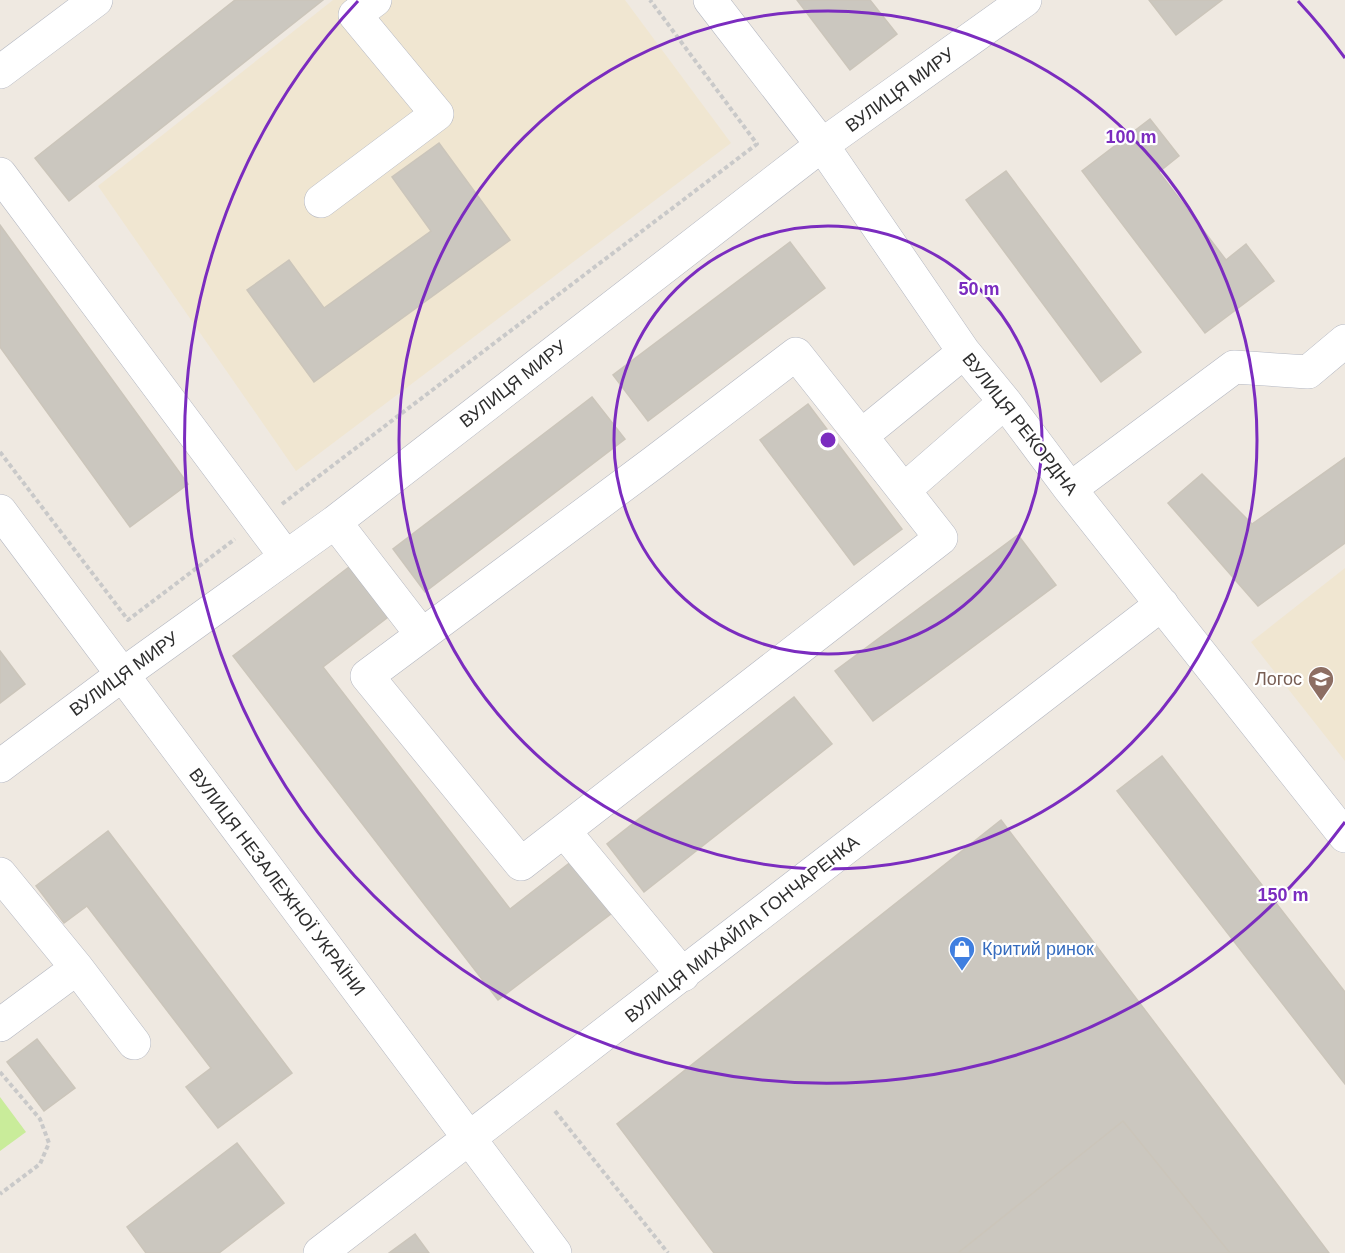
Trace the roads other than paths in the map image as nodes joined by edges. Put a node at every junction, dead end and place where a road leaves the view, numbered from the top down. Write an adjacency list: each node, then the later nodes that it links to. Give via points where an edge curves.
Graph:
1 (96, 0): 5 (street)
2 (375, 0): 8 (street, via 355,15 437,114)
3 (710, 0): 6 (street, ВУЛИЦЯ РЕКОРДНА)
4 (1025, 0): 6 (street, ВУЛИЦЯ МИРУ)
5 (0, 72)
6 (822, 145): 10 (street, ВУЛИЦЯ РЕКОРДНА); 16 (street, ВУЛИЦЯ МИРУ)
7 (0, 174): 17 (street)
8 (321, 201)
9 (1345, 341): 13 (street, via 1308,372 1234,367)
10 (964, 352): 11 (street, ВУЛИЦЯ РЕКОРДНА); 12 (street)
11 (1005, 402): 13 (street, ВУЛИЦЯ РЕКОРДНА); 14 (street)
12 (861, 436): 14 (street); 19 (street, via 796,354)
13 (1070, 489): 18 (street, ВУЛИЦЯ РЕКОРДНА)
14 (904, 490): 22 (street, via 941,538)
15 (0, 511): 20 (street, ВУЛИЦЯ НЕЗАЛЕЖНОЇ УКРАЇНИ)
16 (335, 522): 17 (street, ВУЛИЦЯ МИРУ); 19 (street)
17 (286, 557): 20 (street, ВУЛИЦЯ МИРУ)
18 (1162, 604): 23 (street, ВУЛИЦЯ РЕКОРДНА); 26 (street, ВУЛИЦЯ МИХАЙЛА ГОНЧАРЕНКА)
19 (422, 635): 22 (street, via 367,676 521,864)
20 (122, 675): 21 (street, ВУЛИЦЯ МИРУ); 29 (street, ВУЛИЦЯ НЕЗАЛЕЖНОЇ УКРАЇНИ)
21 (0, 766)
22 (564, 831): 26 (street)
23 (1345, 836)
24 (0, 874): 25 (street)
25 (77, 968): 27 (street); 28 (street)
26 (683, 975): 29 (street, ВУЛИЦЯ МИХАЙЛА ГОНЧАРЕНКА)
27 (0, 1025)
28 (134, 1043)
29 (469, 1140): 30 (street, ВУЛИЦЯ МИХАЙЛА ГОНЧАРЕНКА); 31 (street, ВУЛИЦЯ НЕЗАЛЕЖНОЇ УКРАЇНИ)
30 (320, 1253)
31 (555, 1253)

